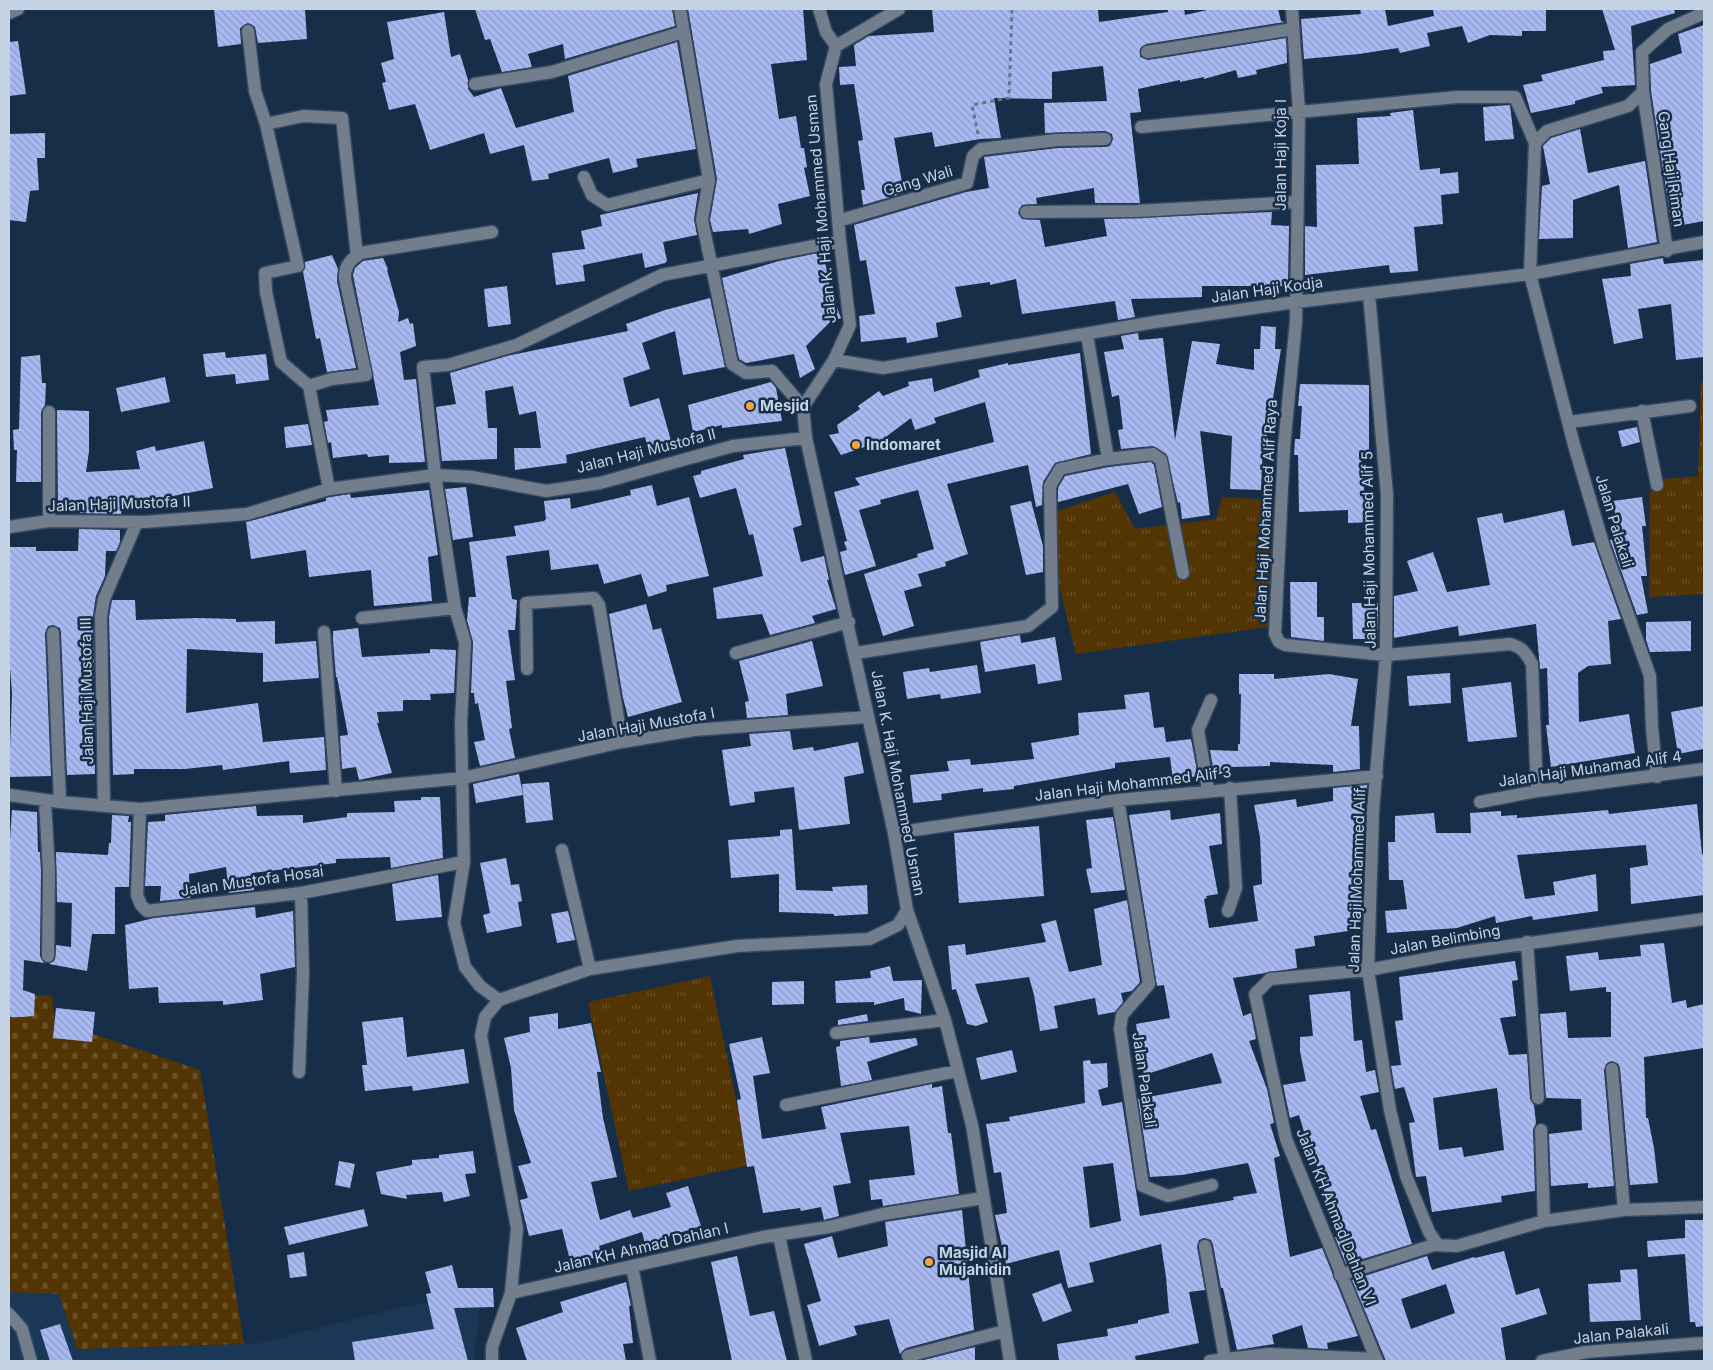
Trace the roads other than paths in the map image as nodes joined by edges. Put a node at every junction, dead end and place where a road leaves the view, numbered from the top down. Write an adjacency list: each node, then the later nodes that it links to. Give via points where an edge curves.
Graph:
1 (18, 9): 6 (street)
2 (680, 9): 10 (street)
3 (819, 9): 11 (street, via 826,32)
4 (899, 9): 11 (street)
5 (1292, 9): 8 (street, Jalan Haji Koja I)
6 (9, 13)
7 (1704, 13): 14 (street, Gang Haji Riman, via 1668,29 1642,52)
8 (1293, 30): 12 (street); 15 (street, Jalan Haji Koja I)
9 (248, 31): 16 (street, via 255,91)
10 (683, 32): 13 (street, via 552,72); 21 (street)
11 (836, 46): 24 (street, Jalan K. Haji Mohammed Usman, via 826,84)
12 (1147, 52)
13 (475, 84)
14 (1643, 92): 19 (street, via 1628,106 1548,131); 28 (street, Gang Haji Riman)
15 (1299, 112): 17 (street); 19 (street, via 1457,97 1515,97); 22 (street, Jalan Haji Koja I)
16 (266, 124): 29 (street, via 303,116 342,118); 36 (street, via 298,266 265,273 266,292 281,362)
17 (1141, 127)
18 (1105, 139): 24 (street, Gang Wali, via 1057,140 981,149 973,156 967,183)
19 (1535, 144): 31 (street, Jalan Palakali)
20 (584, 177): 21 (street, via 592,196 607,205)
21 (709, 180): 30 (street, via 702,220)
22 (1298, 202): 23 (street, via 1137,211); 33 (street, Jalan Haji Koja I)
23 (1026, 212)
24 (838, 220): 26 (street, Jalan K. Haji Mohammed Usman)
25 (492, 232): 29 (street)
26 (840, 241): 30 (street); 35 (street, Jalan K. Haji Mohammed Usman, via 850,325)
27 (1704, 242): 28 (street, Jalan Haji Kodja)
28 (1667, 251): 31 (street, Jalan Haji Kodja)
29 (357, 256): 36 (street, via 344,272 366,375 332,379)
30 (712, 264): 38 (street, via 732,364 746,374 772,371); 44 (street, via 662,274 517,345 448,365 423,367)
31 (1530, 274): 32 (street, Jalan Haji Kodja); 41 (street, Jalan Palakali)
32 (1369, 294): 33 (street, Jalan Haji Kodja); 58 (street, Jalan Haji Mohammed Alif 5, via 1387,495)
33 (1296, 302): 34 (street, Jalan Haji Kodja); 58 (street, Jalan Haji Mohammed Alif Raya, via 1284,447 1276,634 1279,642 1285,645)
34 (1087, 335): 35 (street, Jalan Haji Kodja, via 883,368); 43 (street)
35 (834, 360): 38 (street, Jalan K. Haji Mohammed Usman)
36 (309, 386): 46 (street)
37 (1690, 406): 39 (street)
38 (803, 407): 42 (street, Jalan K. Haji Mohammed Usman)
39 (1642, 411): 41 (street); 45 (street)
40 (49, 412): 47 (street)
41 (1569, 422): 65 (street, Jalan Palakali, via 1604,547 1650,676)
42 (806, 438): 44 (street, Jalan Haji Mustofa II, via 733,446 600,482 546,491 472,477); 53 (street, Jalan K. Haji Mohammed Usman)
43 (1108, 459): 50 (street, via 1153,454 1161,460); 57 (street, via 1060,469 1050,486 1052,608 1028,626)
44 (435, 475): 46 (street, Jalan Haji Mustofa II); 51 (street)
45 (1657, 485)
46 (329, 489): 48 (street, Jalan Haji Mustofa II, via 247,514)
47 (49, 521): 48 (street, Jalan Haji Mustofa II); 49 (street, Jalan Haji Mustofa II)
48 (137, 522): 76 (street, Jalan Haji Mustofa III, via 104,599 101,616)
49 (9, 528)
50 (1183, 573)
51 (455, 608): 52 (street); 66 (street, via 465,642)
52 (362, 618)
53 (849, 622): 56 (street); 57 (street, Jalan K. Haji Mohammed Usman)
54 (324, 632): 69 (street)
55 (53, 633): 74 (street)
56 (736, 653)
57 (856, 653): 61 (street, Jalan K. Haji Mohammed Usman)
58 (1386, 655): 64 (street, Jalan Haji Mohammed Alif 5); 70 (street, Jalan Haji Mohammed Alif Raya, via 1510,644 1526,652 1532,664)
59 (527, 669): 62 (street, via 526,603 594,598 599,605)
60 (1212, 700): 68 (street, via 1198,730)
61 (867, 717): 62 (street, Jalan Haji Mustofa I, via 694,730); 78 (street, Jalan K. Haji Mohammed Usman)
62 (622, 742): 66 (street, Jalan Haji Mustofa I)
63 (1704, 769): 65 (street, Jalan Haji Muhamad Alif 4)
64 (1377, 776): 67 (street, Jalan Haji Mohammed Alif 3); 88 (street, Jalan Haji Mohammed Alif, via 1370,859)
65 (1657, 777): 70 (street, Jalan Haji Muhamad Alif 4)
66 (463, 778): 69 (street, Jalan Haji Mustofa I); 80 (street)
67 (1230, 788): 68 (street, Jalan Haji Mohammed Alif 3); 83 (street, via 1236,888)
68 (1208, 790): 72 (street, Jalan Haji Mohammed Alif 3)
69 (336, 791): 77 (street, Jalan Haji Mustofa I)
70 (1537, 791): 75 (street, Jalan Haji Muhamad Alif 4)
71 (9, 795): 73 (street, Jalan Haji Mustofa I)
72 (1118, 800): 78 (street, Jalan Haji Mohammed Alif 3); 98 (street, Jalan Palakali, via 1149,984 1122,1016 1120,1029 1143,1186 1168,1196)
73 (45, 801): 74 (street, Jalan Haji Mustofa I); 86 (street, via 49,872)
74 (60, 802): 76 (street, Jalan Haji Mustofa I)
75 (1480, 802)
76 (104, 806): 77 (street, Jalan Haji Mustofa I)
77 (140, 809): 81 (street, Jalan Mustofa Hosai, via 137,895 147,911)
78 (894, 834): 82 (street, Jalan K. Haji Mohammed Usman)
79 (562, 850): 87 (street)
80 (464, 862): 81 (street, Jalan Mustofa Hosai); 89 (street, via 454,923 456,932 465,967 480,986)
81 (301, 893): 94 (street, via 303,974)
82 (907, 910): 87 (street, Jalan K. Haji Mohammed Usman, via 898,925 869,939 737,946); 90 (street)
83 (1228, 911)
84 (1704, 919): 85 (street, Jalan Belimbing)
85 (1528, 942): 88 (street, Jalan Belimbing); 95 (street)
86 (48, 956)
87 (590, 969): 89 (street, Jalan K. Haji Mohammed Usman)
88 (1368, 970): 104 (street, Jalan Haji Mohammed Alif, via 1390,1110 1404,1166 1429,1232); 107 (street, Jalan KH Ahmad Dahlan VI, via 1270,979 1255,994 1286,1139)
89 (499, 1000): 108 (street, via 485,1017 481,1036 517,1228)
90 (945, 1020): 91 (street); 93 (street)
91 (836, 1033)
92 (1612, 1069): 101 (street)
93 (957, 1071): 96 (street); 99 (street, via 972,1125)
94 (299, 1072)
95 (1538, 1098)
96 (786, 1105)
97 (1541, 1130): 102 (street)
98 (1212, 1186)
99 (983, 1198): 103 (street, Jalan KH Ahmad Dahlan I, via 883,1214); 110 (street)
100 (1704, 1207): 101 (street)
101 (1624, 1210): 102 (street)
102 (1544, 1221): 104 (street, via 1458,1246)
103 (779, 1236): 106 (street, Jalan KH Ahmad Dahlan I); 120 (street)
104 (1437, 1244): 107 (street)
105 (1205, 1246): 115 (street)
106 (632, 1266): 108 (street, Jalan KH Ahmad Dahlan I); 119 (street)
107 (1340, 1275): 116 (street, Jalan KH Ahmad Dahlan VI)
108 (511, 1293): 118 (street, via 492,1347)
109 (9, 1314): 117 (street, via 22,1329)
110 (1005, 1331): 112 (street); 121 (street)
111 (1704, 1343): 113 (street, Jalan Palakali)
112 (908, 1356)
113 (1587, 1356): 123 (street, Jalan Palakali)
114 (1269, 1357): 115 (street); 116 (street)
115 (1225, 1359): 122 (street)
116 (1376, 1360)
117 (31, 1361)
118 (492, 1361)
119 (650, 1361)
120 (806, 1361)
121 (1010, 1361)
122 (1210, 1361)
123 (1542, 1361)

